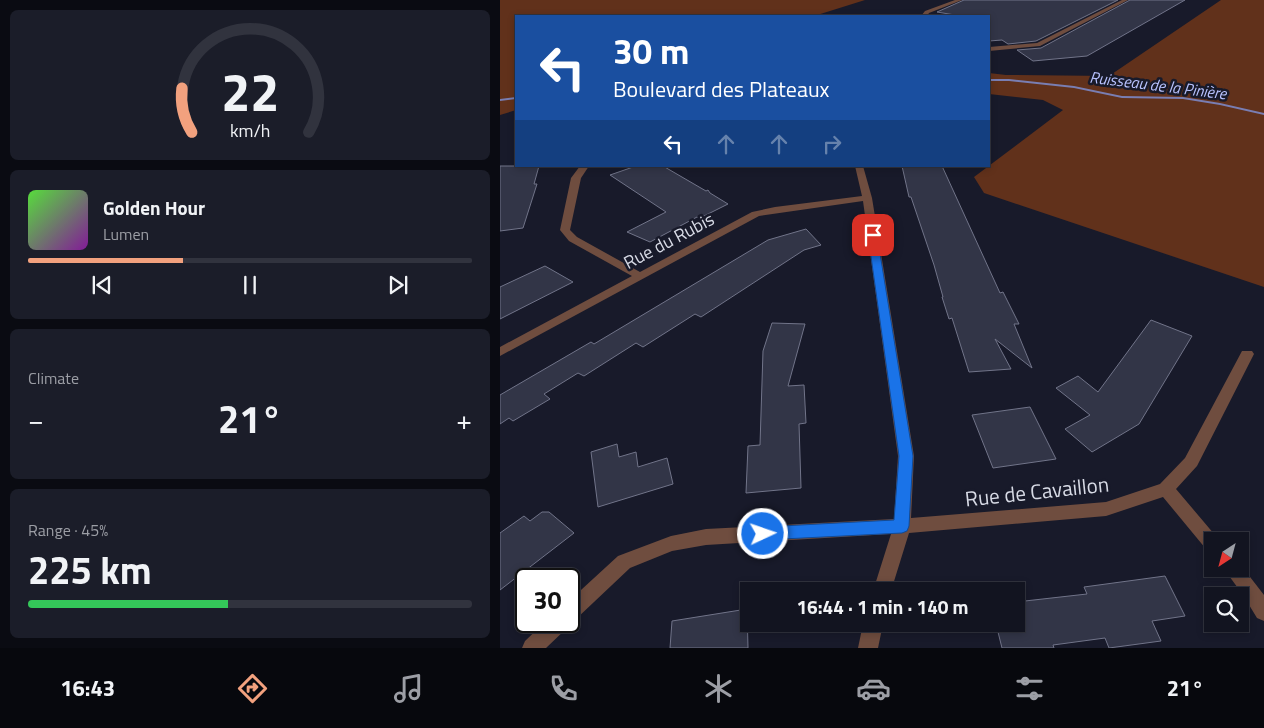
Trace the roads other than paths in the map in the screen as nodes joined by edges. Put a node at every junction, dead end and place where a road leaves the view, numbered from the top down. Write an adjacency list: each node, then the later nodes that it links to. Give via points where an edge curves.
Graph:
1 (960, 0): 3 (street)
2 (1126, 0): 4 (street, via 1038,44)
3 (925, 15)
4 (990, 49)
5 (584, 167): 8 (street, via 576,178 565,230 573,239)
6 (859, 167): 7 (street)
7 (867, 198): 8 (street, Rue du Rubis, via 756,214); 12 (street, via 906,456)
8 (641, 276): 9 (street, Rue du Rubis)
9 (500, 352)
10 (1247, 354): 11 (street, Rue de Cavaillon, via 1191,462)
11 (1166, 489): 12 (street, Rue de Cavaillon, via 1106,510); 13 (street)
12 (902, 526): 15 (street); 16 (street, Rue de Cavaillon, via 706,537 671,544 624,562)
13 (1204, 534)
14 (1241, 578): 17 (street)
15 (885, 582)
16 (580, 603)
17 (1264, 612)
18 (871, 632): 21 (street)
19 (548, 633): 20 (street)
20 (532, 648)
21 (868, 648)

